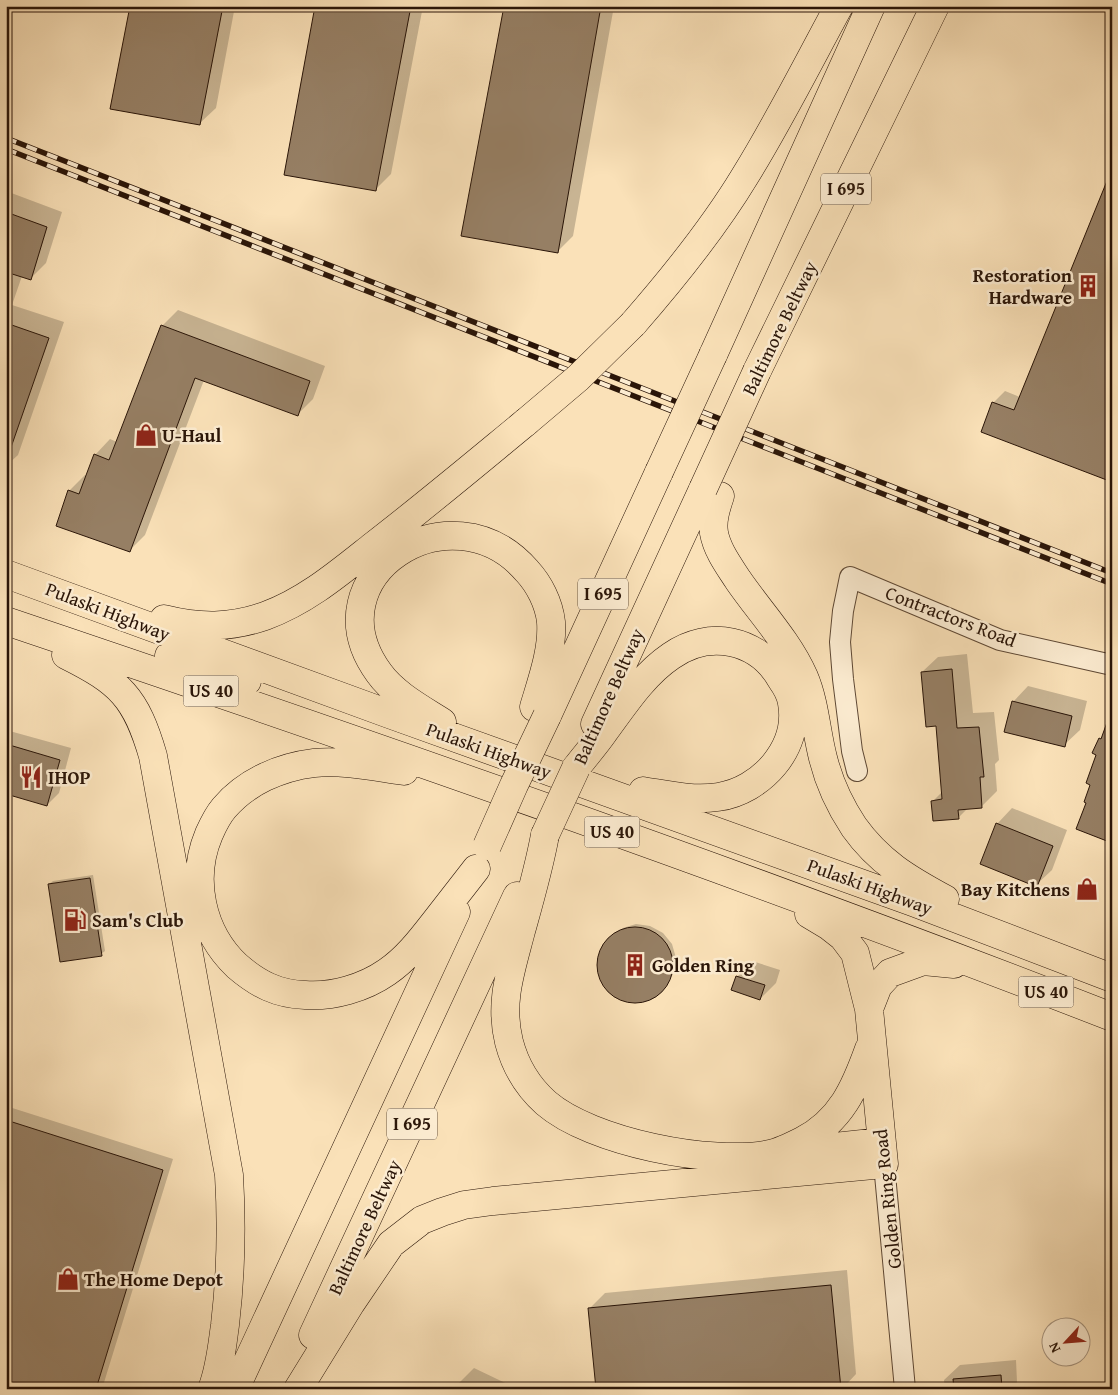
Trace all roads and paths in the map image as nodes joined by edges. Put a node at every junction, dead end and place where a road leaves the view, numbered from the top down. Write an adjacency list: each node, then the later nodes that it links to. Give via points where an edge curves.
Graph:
1 (840, 6): 6 (highway, bridge, via 745,176 699,245 633,324 578,378 526,422 312,593 265,616 221,626 188,625)
2 (871, 6): 11 (highway, I 695, bridge, via 660,472)
3 (935, 6): 4 (highway, Baltimore Beltway / I 695, via 778,331)
4 (712, 493): 12 (highway, Baltimore Beltway / I 695); 20 (highway, via 718,545 727,564 776,629 804,677 827,774 855,827 879,858 914,882)
5 (6, 574): 6 (highway, Pulaski Highway / US 40)
6 (51, 590): 10 (highway, Pulaski Highway / US 40)
7 (6, 601): 10 (highway, via 267,688)
8 (6, 623): 16 (highway, Pulaski Highway / US 40); 28 (highway, via 112,682 139,716 153,756 229,1175 232,1259 223,1345)
9 (1112, 665): 15 (street, Contractors Road, via 1000,640 850,577 840,642)
10 (373, 708): 13 (highway, Pulaski Highway / US 40)
11 (541, 712): 13 (highway, via 551,621 532,576 515,557 488,542 462,535 432,537 407,546 386,560 372,577 364,594 361,632 368,652 378,672 392,688); 18 (highway, I 695, bridge)
12 (597, 733): 14 (highway, Baltimore Beltway); 14 (highway, via 651,672 672,655 695,644 716,640 738,643 768,660 787,688 792,703 792,724 787,744 774,766 760,780 735,793 687,798)
13 (483, 748): 14 (highway, Pulaski Highway / US 40)
14 (566, 771): 17 (highway, Baltimore Beltway / I 695, bridge); 20 (highway, Pulaski Highway / US 40, via 715,830)
15 (857, 771)
16 (467, 780): 18 (highway, via 339,764 314,764 267,776 248,786 222,810 205,845 201,860 203,910 228,957 268,988 317,996 336,993 369,982 406,957); 19 (highway, Pulaski Highway / US 40)
17 (540, 851): 27 (highway, via 505,1000 509,1044 524,1079 546,1103 566,1116 615,1138 701,1155); 30 (highway, Baltimore Beltway / I 695)
18 (482, 858): 29 (highway, I 695)
19 (757, 884): 21 (highway, Pulaski Highway / US 40); 23 (highway, Golden Ring Road, via 843,937 855,953)
20 (1027, 944): 22 (highway, Pulaski Highway / US 40)
21 (981, 966): 23 (highway, via 923,961 903,968 890,974 878,986); 24 (highway, Pulaski Highway / US 40)
22 (1112, 978)
23 (869, 1009): 25 (highway, Golden Ring Road)
24 (1112, 1017)
25 (872, 1042): 26 (highway, Golden Ring Road); 27 (highway, via 858,1079 833,1118 802,1140)
26 (882, 1153): 27 (highway); 31 (highway, via 493,1201 464,1206 422,1220 391,1244); 32 (street, Golden Ring Road)
27 (771, 1154)
28 (212, 1389)
29 (235, 1389)
30 (289, 1389)
31 (298, 1389)
32 (905, 1389)

